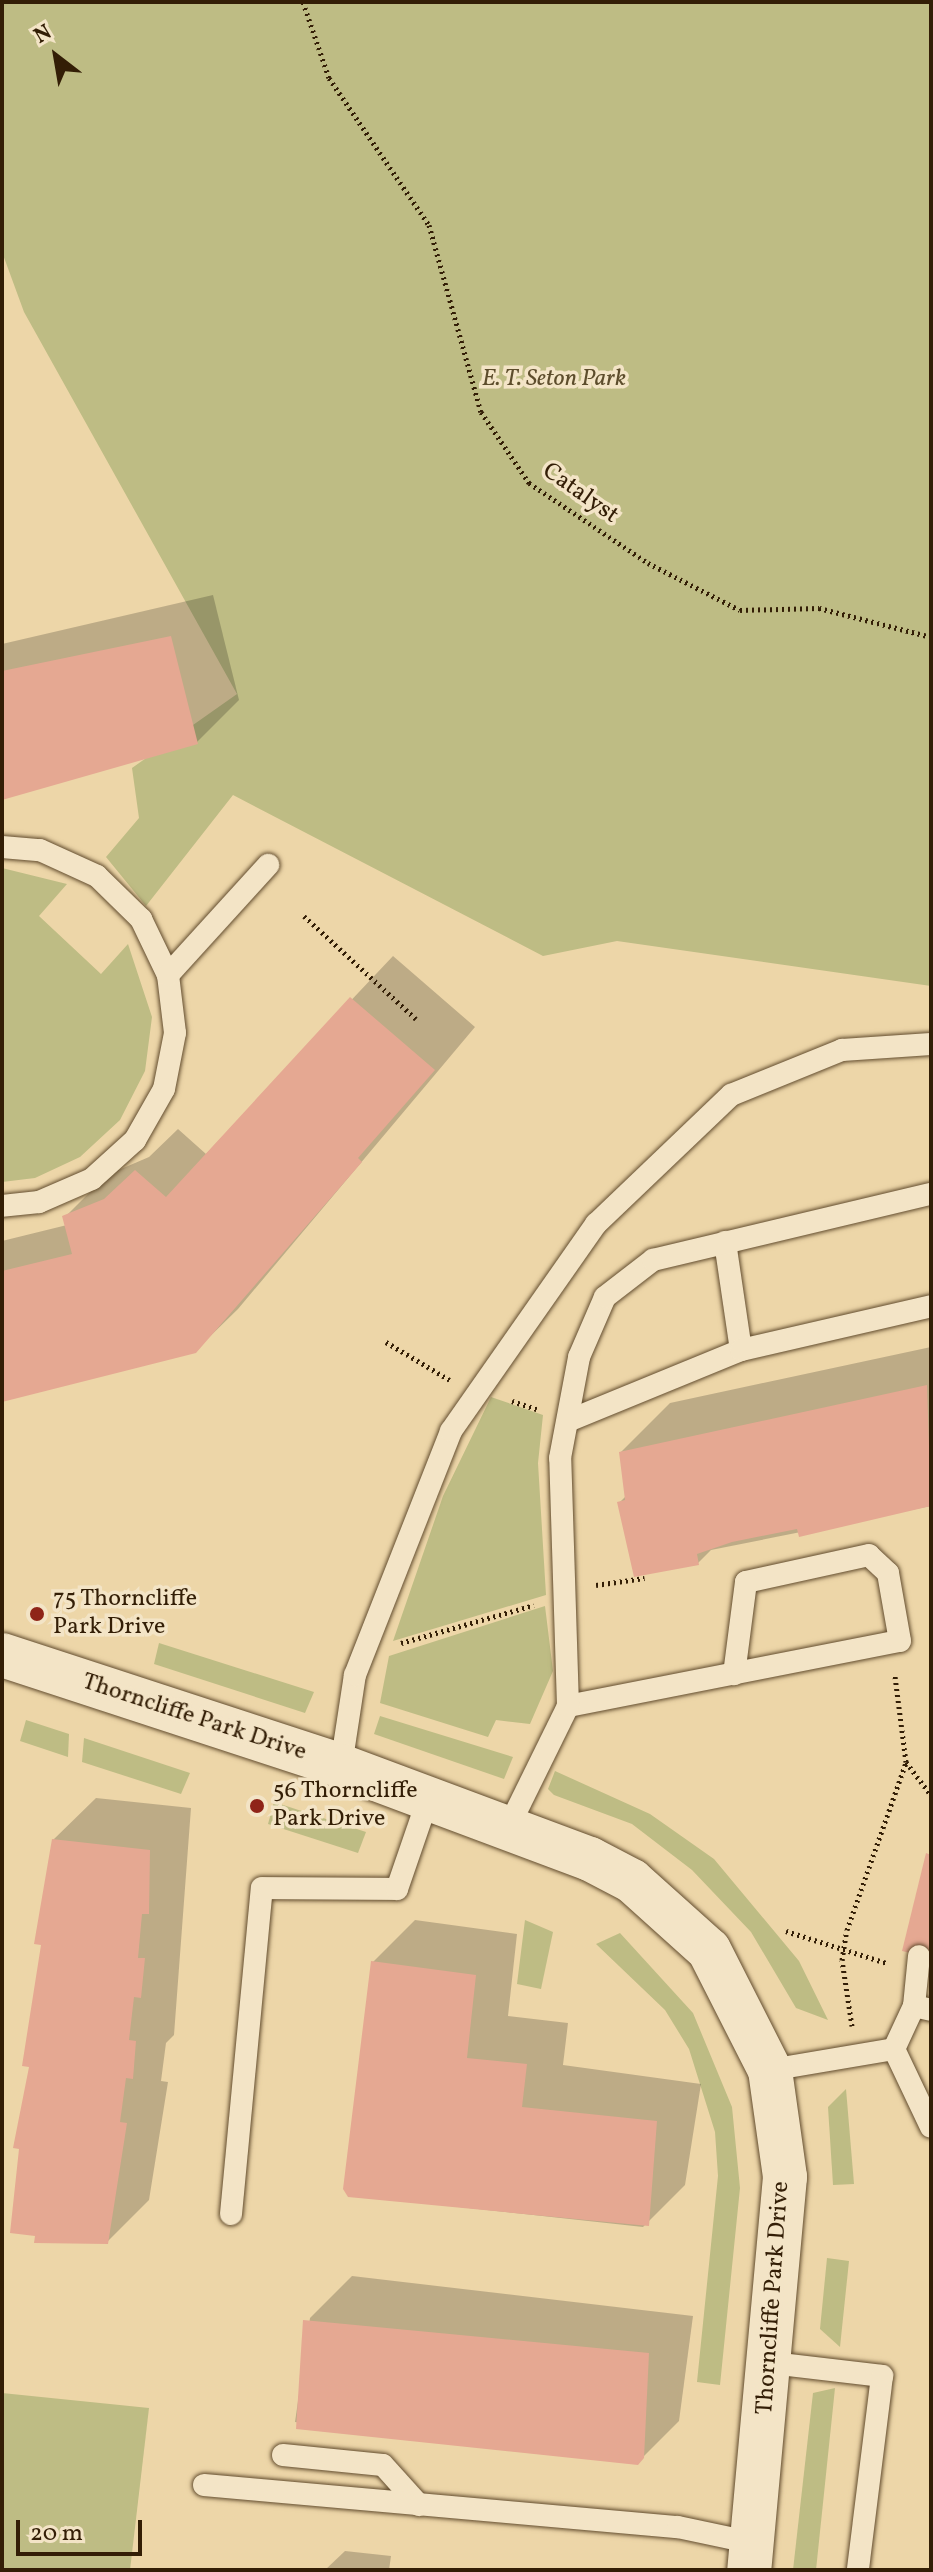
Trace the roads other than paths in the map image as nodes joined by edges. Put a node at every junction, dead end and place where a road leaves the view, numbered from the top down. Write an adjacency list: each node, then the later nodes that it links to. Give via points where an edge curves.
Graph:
1 (2, 847): 3 (lane, via 40,850 97,876 141,919)
2 (268, 865): 3 (lane)
3 (168, 975): 6 (lane, via 175,1033 164,1089 135,1140 92,1179 39,1202)
4 (931, 1044): 14 (lane, via 842,1050 731,1095 596,1224 451,1431 363,1656)
5 (931, 1194): 7 (lane)
6 (2, 1206)
7 (725, 1242): 9 (lane); 10 (lane, via 653,1260 605,1297 579,1357)
8 (931, 1306): 9 (lane)
9 (741, 1350): 10 (lane)
10 (568, 1421): 13 (lane, via 560,1458)
11 (2, 1655): 14 (street, Thorncliffe Park Drive)
12 (734, 1674): 12 (lane, via 746,1582 869,1555 888,1573 900,1641); 13 (lane)
13 (568, 1706): 16 (lane)
14 (341, 1766): 15 (street, Thorncliffe Park Drive)
15 (428, 1799): 16 (street, Thorncliffe Park Drive); 22 (lane, via 397,1889 262,1888)
16 (508, 1828): 20 (street, Thorncliffe Park Drive, via 590,1859 670,1912 709,1950)
17 (917, 1963): 18 (lane)
18 (922, 2008): 19 (lane)
19 (894, 2049): 20 (lane); 21 (lane)
20 (770, 2070): 23 (street, Thorncliffe Park Drive, via 785,2177)
21 (931, 2127)
22 (231, 2214)
23 (772, 2363): 27 (street, Thorncliffe Park Drive); 28 (lane, via 882,2376)
24 (283, 2455): 26 (lane, via 383,2465)
25 (204, 2485): 26 (lane)
26 (419, 2505): 27 (lane, via 678,2527)
27 (751, 2556)
28 (858, 2570)

